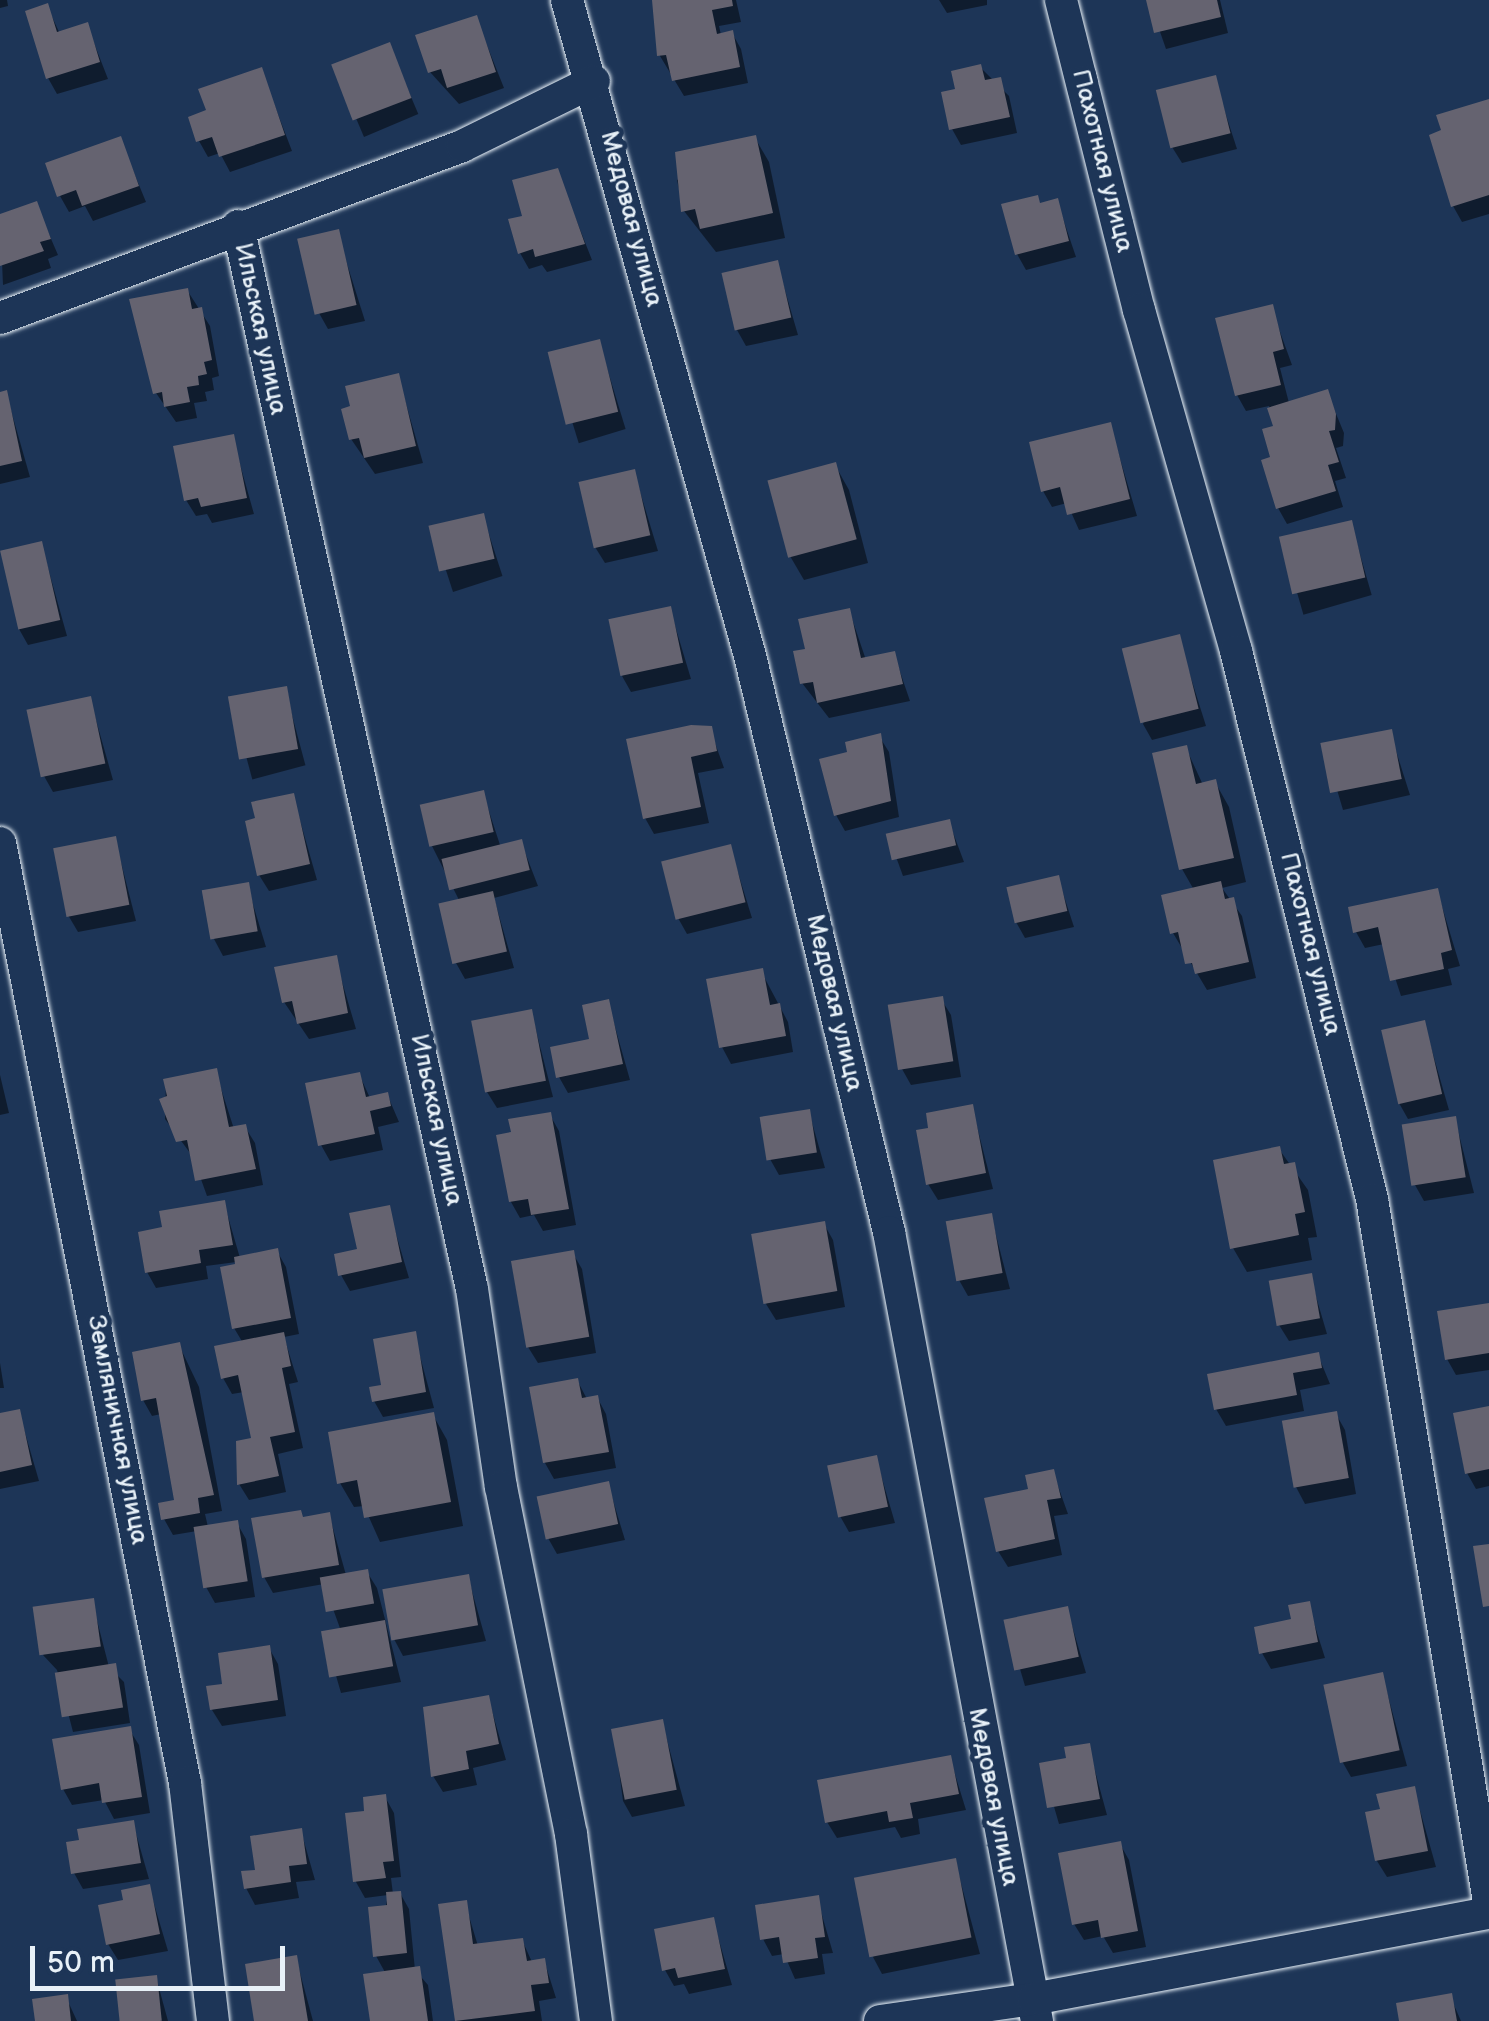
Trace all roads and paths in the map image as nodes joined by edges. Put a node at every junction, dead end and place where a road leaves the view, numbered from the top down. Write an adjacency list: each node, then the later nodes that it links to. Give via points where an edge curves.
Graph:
1 (567, 0): 3 (street, Медовая улица)
2 (1062, 0): 7 (street, Пахотная улица, via 1236,651 1372,1199)
3 (594, 82): 4 (street, via 462,146); 9 (street, Медовая улица, via 769,729 889,1232)
4 (238, 226): 5 (street); 11 (street, Ильская улица, via 472,1288 501,1487 571,1834)
5 (0, 318)
6 (0, 843): 10 (street, Земляничная улица, via 185,1783)
7 (1489, 1902)
8 (1489, 1914): 9 (street)
9 (1035, 2010): 12 (street)
10 (213, 2021)
11 (596, 2021)
12 (880, 2021)

